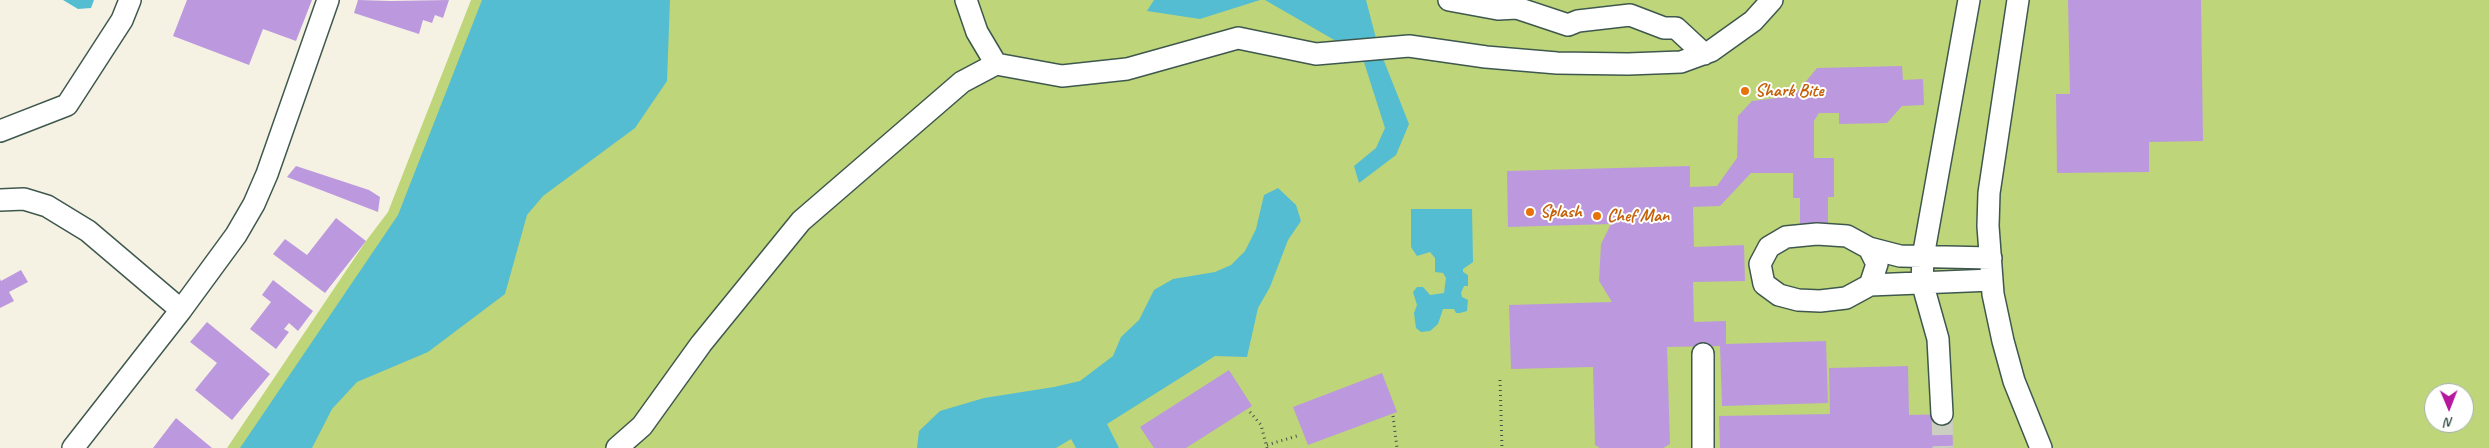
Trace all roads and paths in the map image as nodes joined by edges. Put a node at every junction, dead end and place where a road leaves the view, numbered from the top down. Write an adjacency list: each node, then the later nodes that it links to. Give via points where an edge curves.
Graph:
1 (130, 0): 10 (street, via 122,20 67,105)
2 (328, 0): 18 (street, via 254,204 236,235)
3 (966, 0): 9 (street, via 977,32)
4 (1449, 0): 8 (street, via 1498,9 1517,8 1568,25 1630,15 1664,28 1676,28)
5 (1772, 0): 8 (street, via 1753,21)
6 (1969, 0): 13 (street)
7 (2018, 0): 14 (street, via 1989,193)
8 (1704, 54): 9 (street, via 1681,62 1628,64 1486,57 1409,46 1316,54 1238,38 1127,69 1062,76)
9 (996, 64): 27 (street, via 962,82 801,221 701,344 642,426)
10 (0, 131)
11 (0, 200): 18 (street, via 24,199 47,206 88,232)
12 (1869, 248): 13 (street, via 1887,254); 17 (street, via 1877,264); 17 (street, via 1847,236 1786,237 1769,247 1760,264 1764,284 1779,295 1798,300 1820,302 1846,298)
13 (1923, 257): 14 (street); 16 (street)
14 (1991, 258): 15 (street)
15 (1992, 280): 16 (street); 31 (street, via 2014,381)
16 (1922, 282): 17 (street); 22 (street, via 1938,339)
17 (1870, 285)
18 (181, 310): 26 (street)
19 (1703, 354): 30 (street)
20 (1500, 380): 29 (path)
21 (1250, 412): 25 (path, via 1261,426)
22 (1942, 414)
23 (1394, 416): 28 (path)
24 (1300, 435): 25 (path)
25 (1267, 447)
26 (73, 448)
27 (617, 448)
28 (1397, 448)
29 (1502, 448)
30 (1702, 448)
31 (2041, 448)

